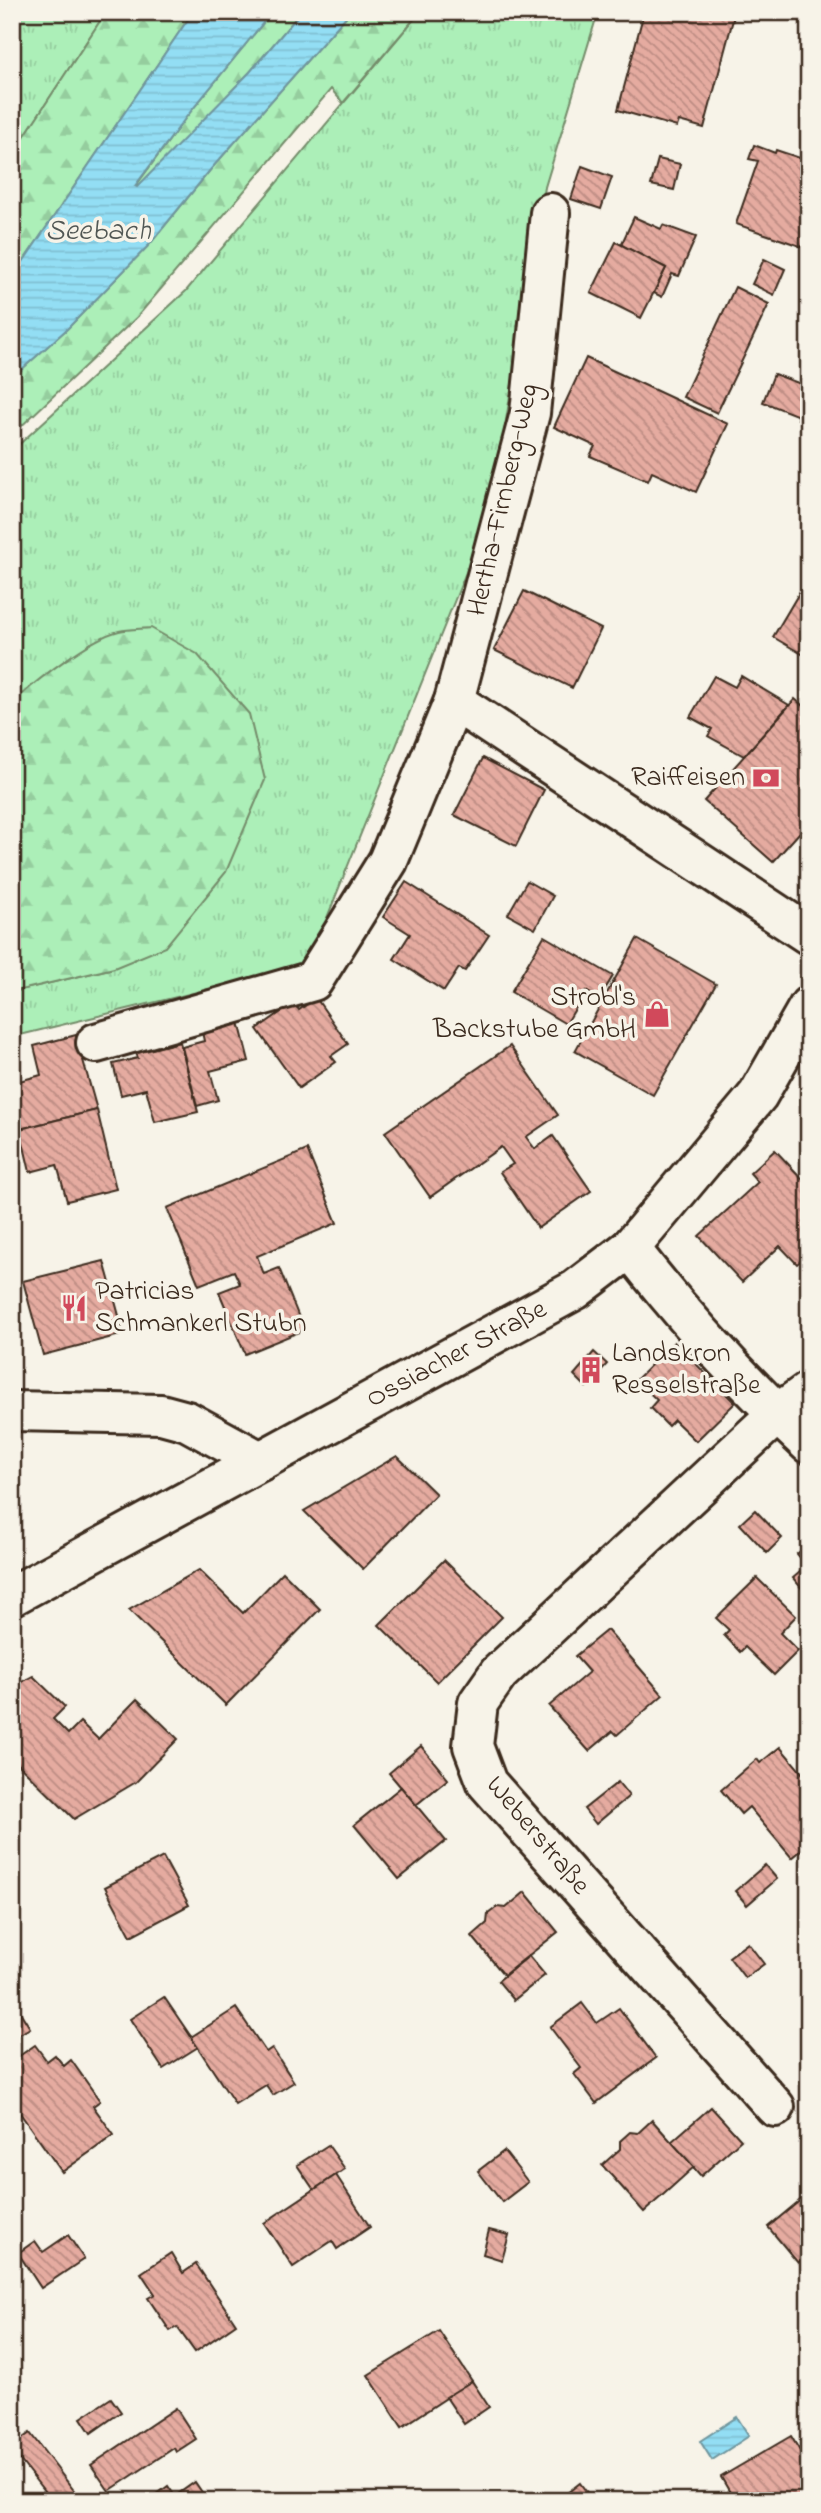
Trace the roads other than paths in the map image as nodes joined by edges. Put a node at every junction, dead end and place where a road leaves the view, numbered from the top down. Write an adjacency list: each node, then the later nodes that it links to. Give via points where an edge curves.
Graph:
1 (550, 213): 2 (street, Hertha-Firnberg-Weg, via 530,413)
2 (454, 701): 3 (street); 5 (street, Hertha-Firnberg-Weg, via 388,861 313,981)
3 (809, 935)
4 (809, 1006): 6 (street, Ossiacher Straße, via 758,1095)
5 (96, 1043)
6 (630, 1248): 9 (street, via 660,1288); 11 (street, Ossiacher Straße, via 575,1290)
7 (809, 1391): 9 (street, Weberstraße)
8 (12, 1411): 11 (street, via 161,1414 187,1421)
9 (777, 1414): 10 (street); 13 (street, Weberstraße, via 499,1673 478,1703 473,1746 487,1783)
10 (809, 1444)
11 (260, 1461): 12 (street, Ossiacher Straße)
12 (12, 1596)
13 (775, 2107)

